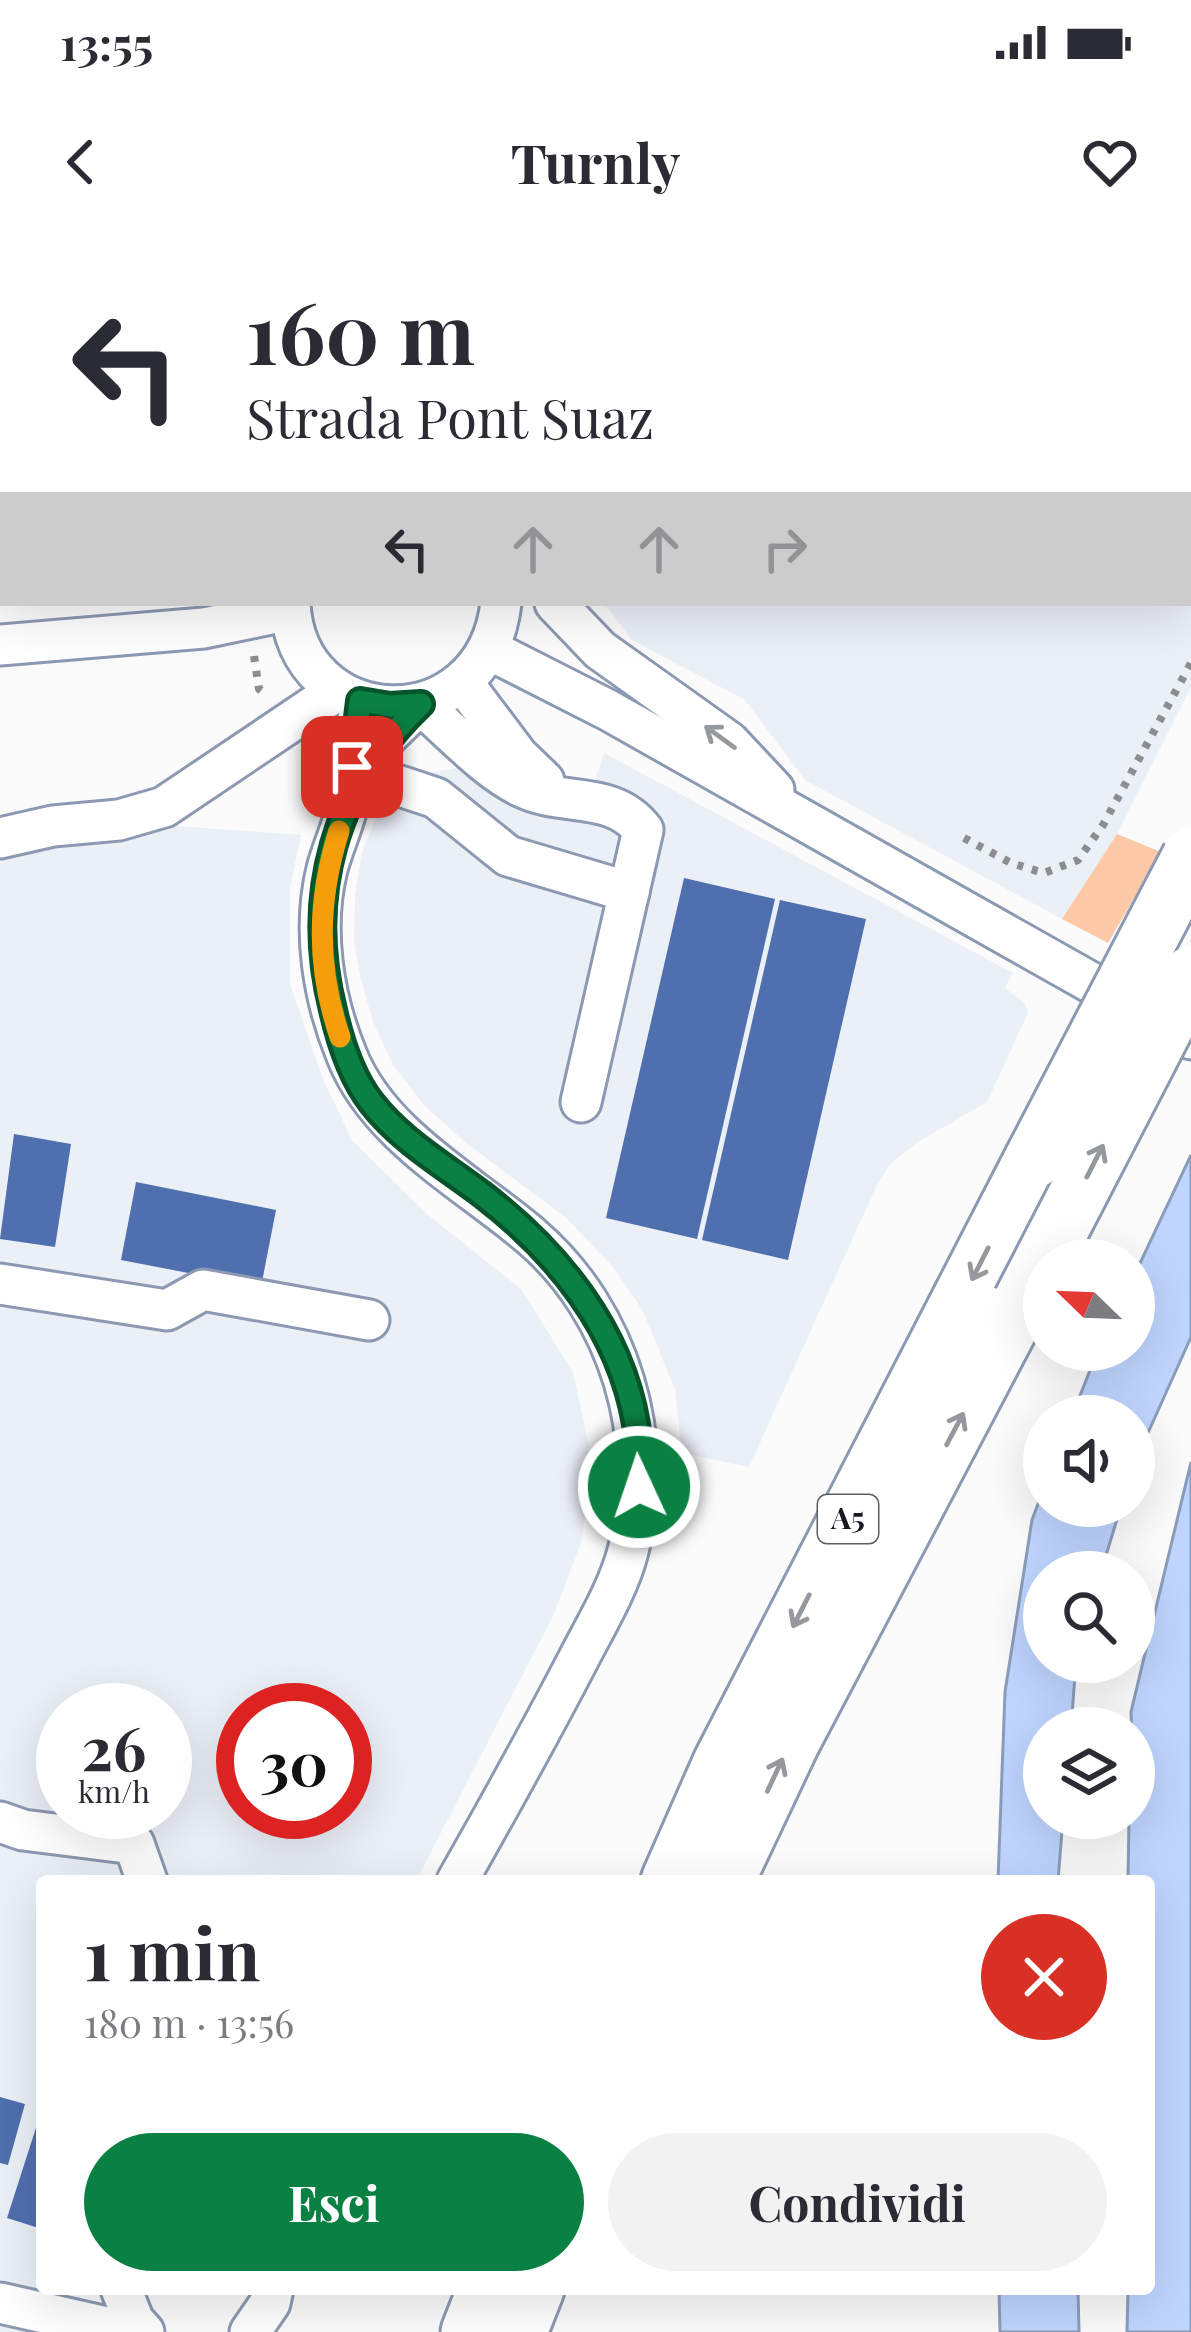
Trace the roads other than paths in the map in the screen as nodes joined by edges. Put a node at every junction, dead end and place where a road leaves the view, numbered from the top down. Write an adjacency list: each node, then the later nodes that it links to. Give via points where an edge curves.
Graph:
1 (290, 606): 4 (street, via 204,628); 6 (street)
2 (500, 606): 5 (street)
3 (558, 606): 14 (street, one-way to 3, via 729,742 600,650)
4 (0, 644)
5 (490, 650): 7 (street); 14 (street)
6 (304, 653): 8 (street); 10 (street, via 278,704)
7 (463, 683): 9 (street); 12 (street, via 518,756)
8 (349, 695): 9 (street); 10 (street); 13 (street)
9 (421, 704): 12 (street, via 504,776); 13 (street, via 385,738)
10 (228, 765): 15 (street, via 164,807)
11 (400, 785): 17 (street, via 436,798 508,856)
12 (574, 799): 17 (street, via 631,814 643,830)
13 (349, 801): 25 (street, via 320,914 323,974 348,1059 370,1101 416,1147 547,1250 588,1302 618,1360 636,1423 639,1487 628,1554)
14 (802, 820): 19 (street, bridge)
15 (0, 838)
16 (1191, 857): 26 (highway, A5, one-way to 26, bridge, via 722,1763)
17 (629, 892): 20 (street)
18 (1191, 975): 27 (highway, A5, one-way to 18, bridge)
19 (1191, 1039)
20 (581, 1102)
21 (0, 1284): 22 (street, via 167,1310 203,1290)
22 (369, 1320)
23 (0, 1822): 24 (street, via 134,1844)
24 (145, 1875)
25 (460, 1875)
26 (673, 1875)
27 (728, 1875)
28 (65, 2295): 33 (street)
29 (123, 2295): 35 (street)
30 (272, 2295): 36 (street)
31 (485, 2295): 37 (highway)
32 (533, 2295): 38 (highway)
33 (8, 2305): 34 (street)
34 (129, 2332)
35 (144, 2332)
36 (250, 2332)
37 (470, 2332)
38 (518, 2332)

